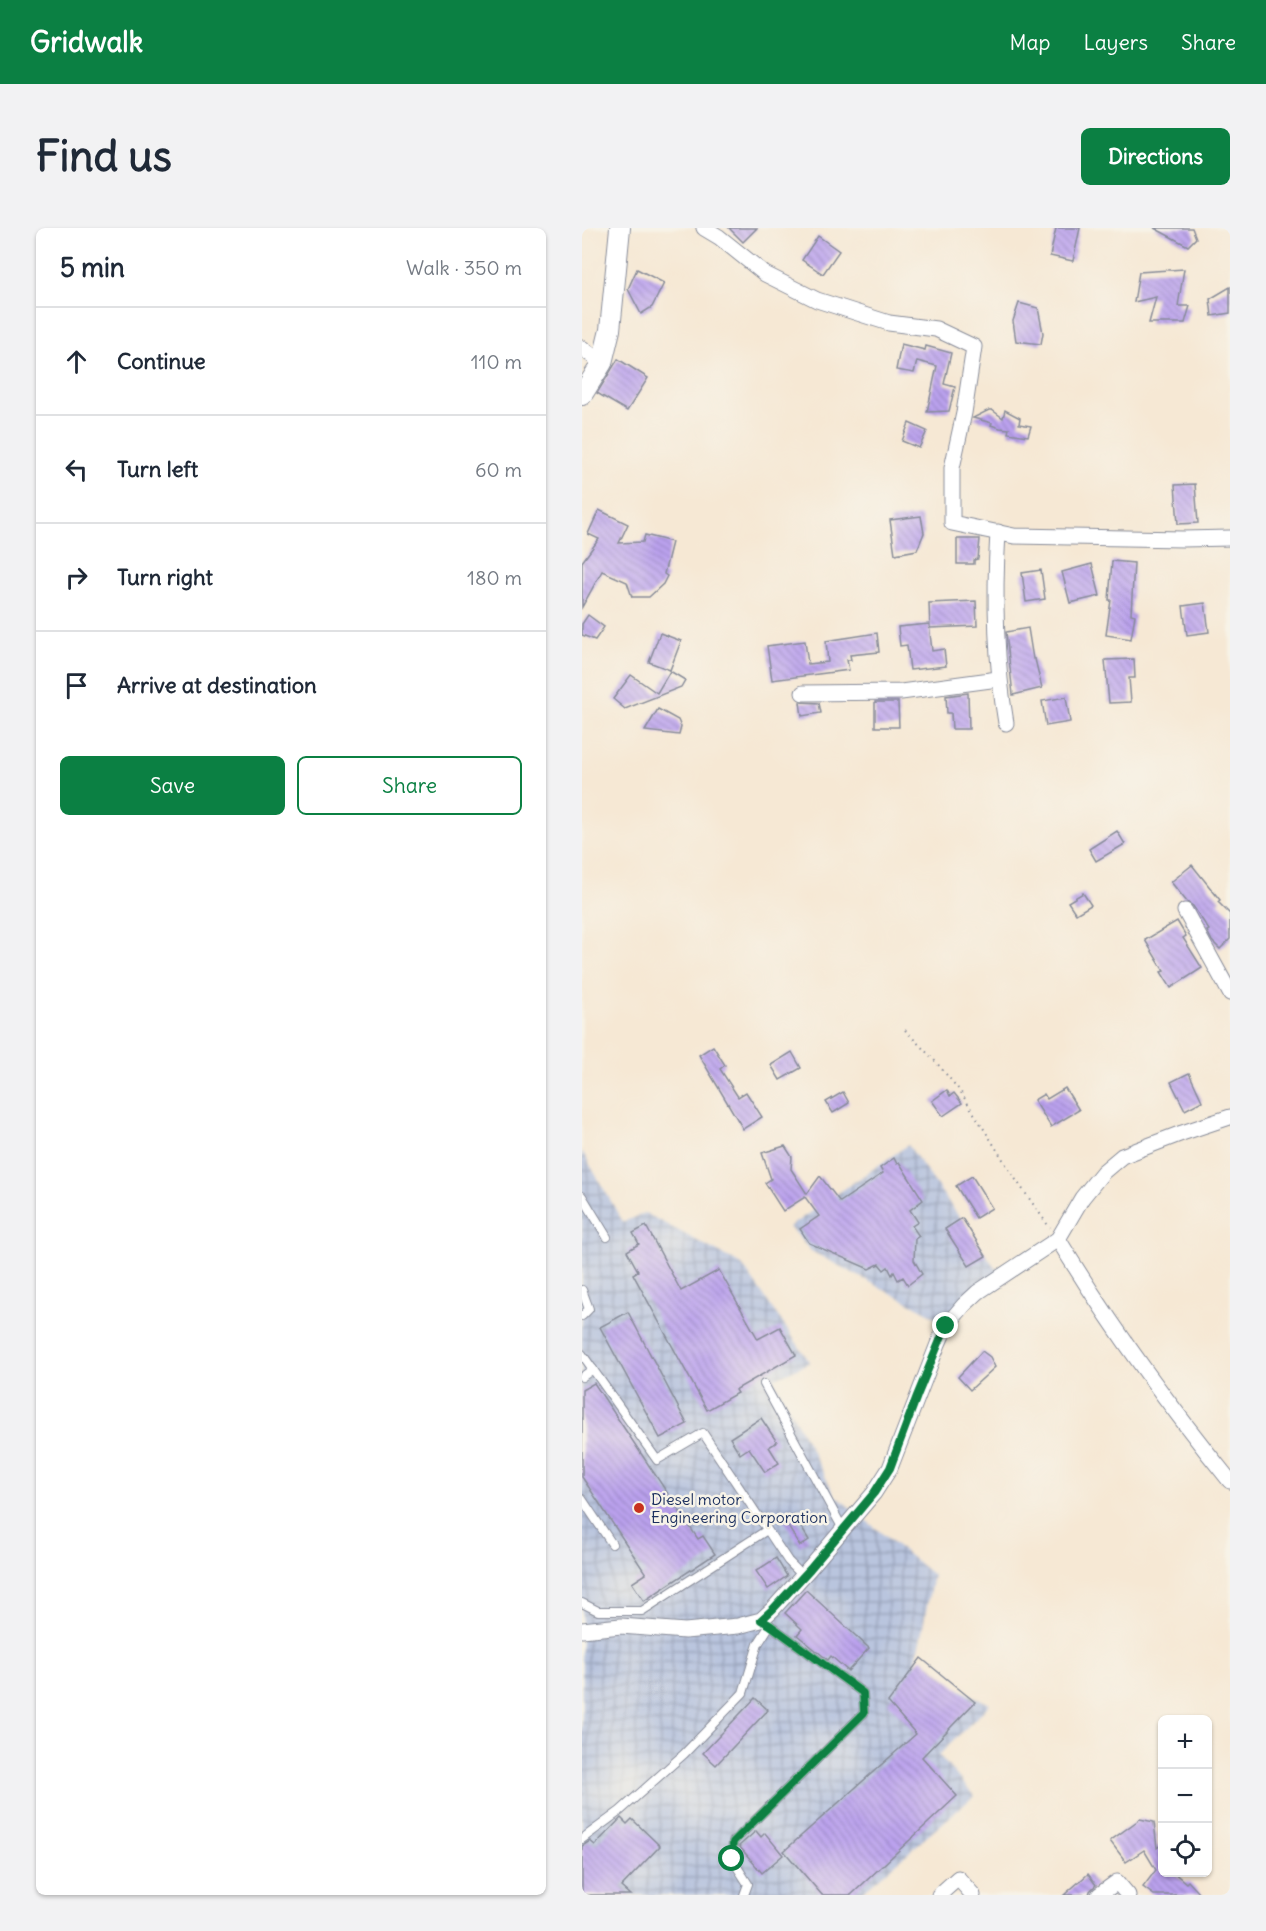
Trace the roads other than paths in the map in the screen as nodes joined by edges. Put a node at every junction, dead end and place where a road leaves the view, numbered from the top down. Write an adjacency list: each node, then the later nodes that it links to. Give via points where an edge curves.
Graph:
1 (620, 228): 4 (street, via 610,330)
2 (704, 228): 6 (street, via 765,274 817,300 889,322 936,329 974,347 952,468 952,523)
3 (582, 348): 4 (street)
4 (602, 363): 5 (street)
5 (582, 395)
6 (998, 532): 7 (street, via 1026,536); 8 (street, via 995,582)
7 (1230, 538)
8 (999, 679): 9 (street, via 901,692); 10 (street)
9 (803, 693)
10 (1006, 723)
11 (1185, 911): 12 (street)
12 (1230, 993)
13 (1230, 1117): 16 (street, via 1122,1156 1082,1198)
14 (582, 1196): 15 (lane)
15 (607, 1237)
16 (1058, 1239): 23 (street, via 1132,1354); 25 (street, via 978,1292 946,1326 890,1468)
17 (582, 1290): 18 (lane, via 589,1310)
18 (582, 1316)
19 (582, 1354): 20 (lane)
20 (593, 1370): 21 (lane); 26 (lane, via 657,1460 704,1433)
21 (582, 1377)
22 (764, 1384): 25 (lane)
23 (1230, 1481)
24 (582, 1499): 27 (lane)
25 (843, 1529): 28 (street)
26 (767, 1530): 28 (lane); 29 (lane, via 642,1611 598,1611)
27 (612, 1544)
28 (803, 1576): 30 (street, via 773,1609)
29 (582, 1603)
30 (766, 1623): 31 (street, via 686,1631 621,1626); 32 (lane, via 743,1693 684,1754); 33 (lane, via 863,1693 864,1713 733,1842 732,1859 748,1884)
31 (582, 1630)
32 (582, 1839)
33 (744, 1895)
34 (939, 1895): 35 (street, via 958,1878)
35 (973, 1895)
36 (1099, 1895): 37 (street, via 1117,1881)
37 (1128, 1895)

